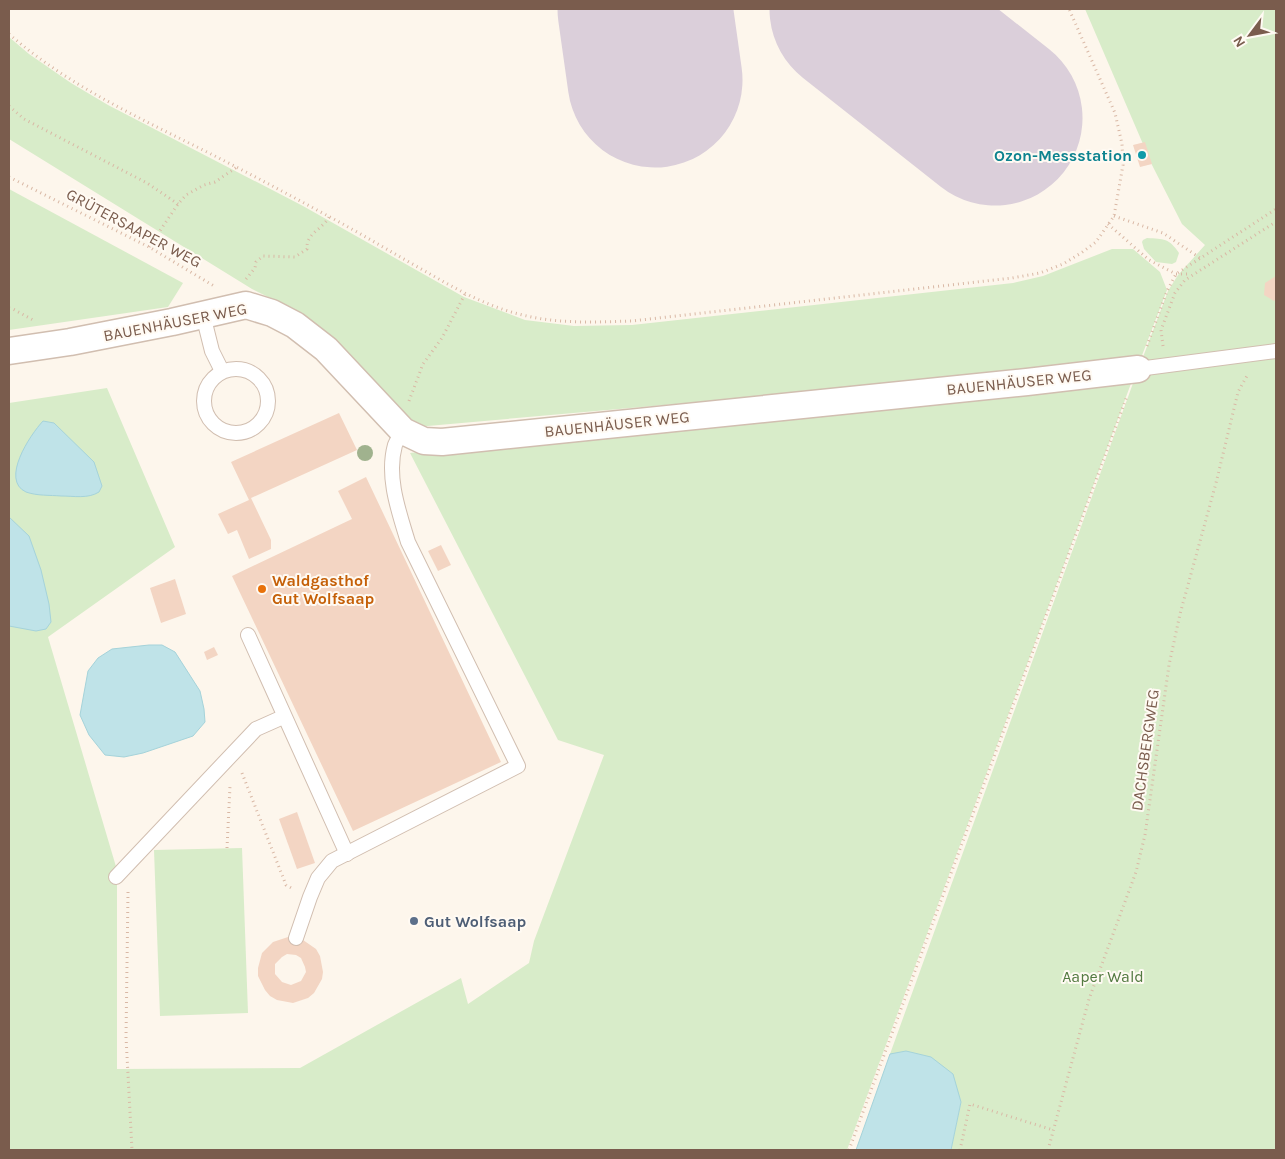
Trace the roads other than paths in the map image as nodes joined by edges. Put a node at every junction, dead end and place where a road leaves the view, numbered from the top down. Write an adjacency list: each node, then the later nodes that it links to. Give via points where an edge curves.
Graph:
1 (203, 315): 2 (street, BAUENHÄUSER WEG); 5 (lane, via 212,351); 6 (street, BAUENHÄUSER WEG, via 239,301 295,324 326,348)
2 (9, 351)
3 (1276, 351): 4 (lane, BAUENHÄUSER WEG, via 1168,366)
4 (1141, 361): 6 (street, BAUENHÄUSER WEG, via 1027,382 442,442 424,441)
5 (222, 371): 5 (lane, via 206,387 204,410 208,419 225,432 246,432 263,419 268,408 264,384 245,370)
6 (400, 429): 9 (lane, via 392,470 396,504 408,542 518,766)
7 (248, 636): 8 (lane)
8 (284, 716): 9 (lane); 10 (lane, via 256,729)
9 (347, 854): 11 (lane, via 332,861 318,878)
10 (116, 877)
11 (296, 938)

